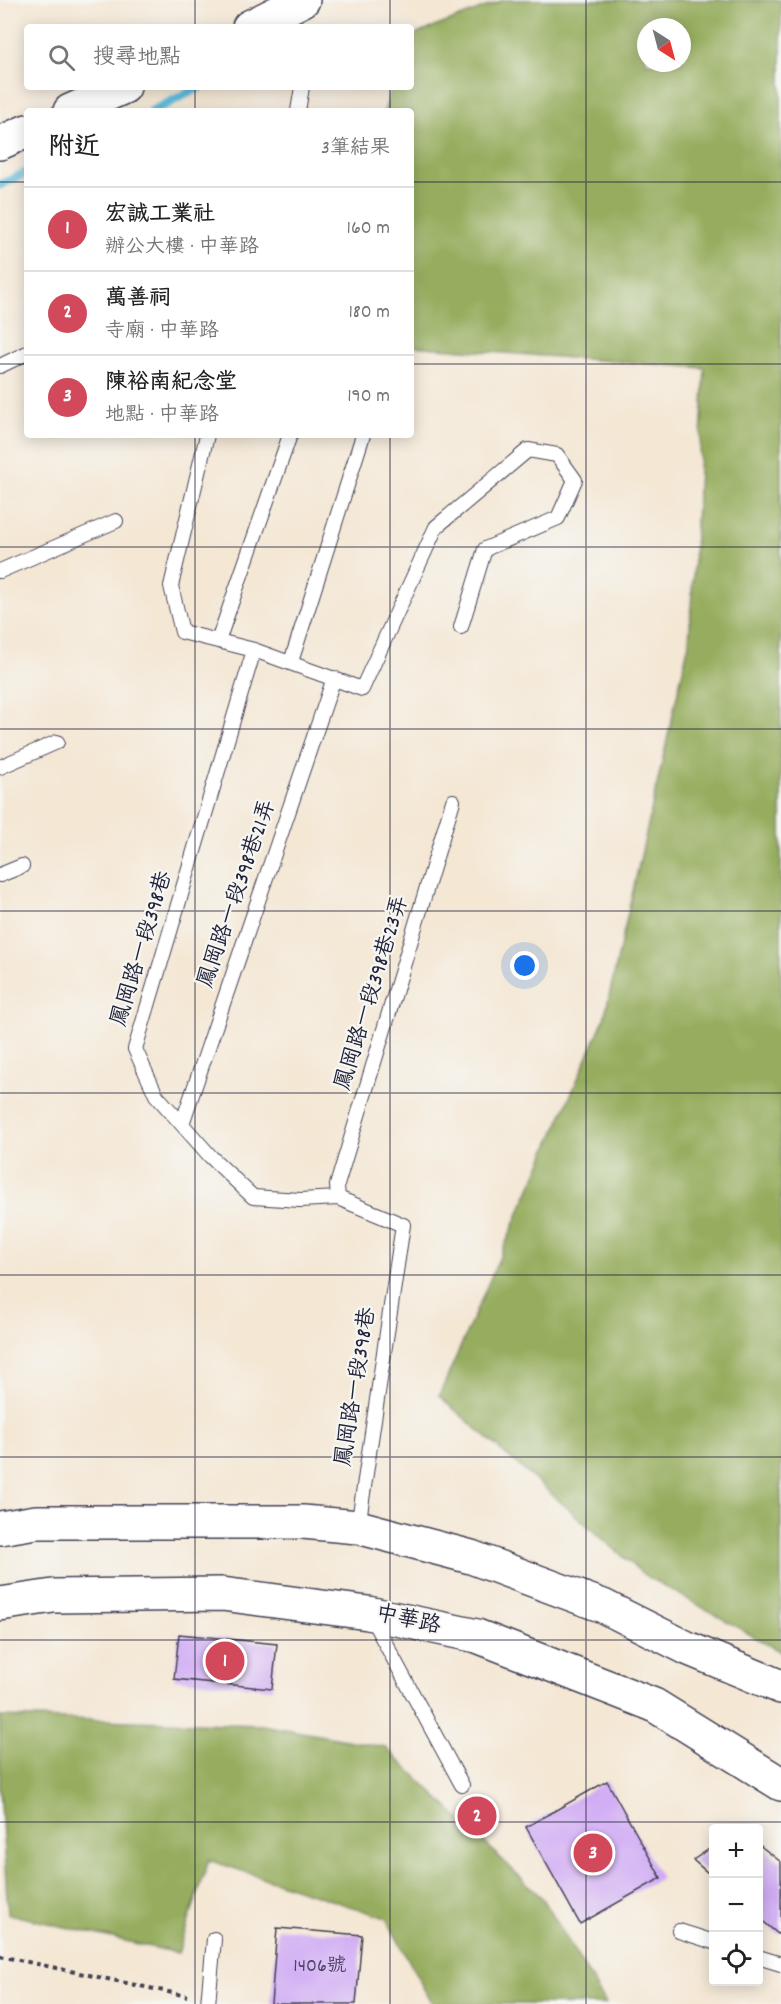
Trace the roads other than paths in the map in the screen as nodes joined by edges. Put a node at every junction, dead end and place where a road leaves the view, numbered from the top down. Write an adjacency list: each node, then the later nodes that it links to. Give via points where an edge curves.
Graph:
1 (298, 6): 2 (main road)
2 (256, 24)
3 (117, 90): 5 (main road)
4 (302, 90): 6 (lane)
5 (77, 108)
6 (298, 108)
7 (24, 132): 8 (main road)
8 (0, 143)
9 (24, 354): 10 (lane)
10 (0, 366)
11 (206, 438): 17 (lane, via 171,586 182,632)
12 (289, 438): 17 (lane)
13 (362, 438): 19 (lane)
14 (116, 521): 15 (lane)
15 (0, 571)
16 (461, 627): 20 (lane, via 485,549 558,518 576,480 557,455 528,450 436,527 362,689)
17 (218, 641): 18 (lane)
18 (254, 650): 19 (lane); 26 (lane, 鳳岡路一段398巷, via 135,1049 156,1095)
19 (291, 662): 20 (lane)
20 (334, 678): 26 (lane, 鳳岡路一段398巷21弄)
21 (57, 742): 22 (lane)
22 (0, 767)
23 (453, 801): 27 (lane, 鳳岡路一段398巷23弄, via 337,1185)
24 (22, 866): 25 (lane)
25 (0, 875)
26 (182, 1124): 27 (lane, 鳳岡路一段398巷, via 253,1197)
27 (338, 1198): 28 (lane, 鳳岡路一段398巷, via 403,1225)
28 (358, 1527): 29 (main road, via 303,1522 36,1522); 32 (main road, via 471,1557 603,1606 687,1648)
29 (0, 1528)
30 (0, 1604): 31 (main road, 中華路, via 52,1596 222,1594)
31 (368, 1613): 33 (main road, 中華路, via 477,1635 654,1705); 34 (lane)
32 (781, 1687)
33 (781, 1784)
34 (462, 1785)
35 (679, 1931): 37 (lane)
36 (214, 1940): 40 (lane)
37 (709, 1940)
38 (763, 1958): 39 (lane)
39 (781, 1964)
40 (208, 2002)

